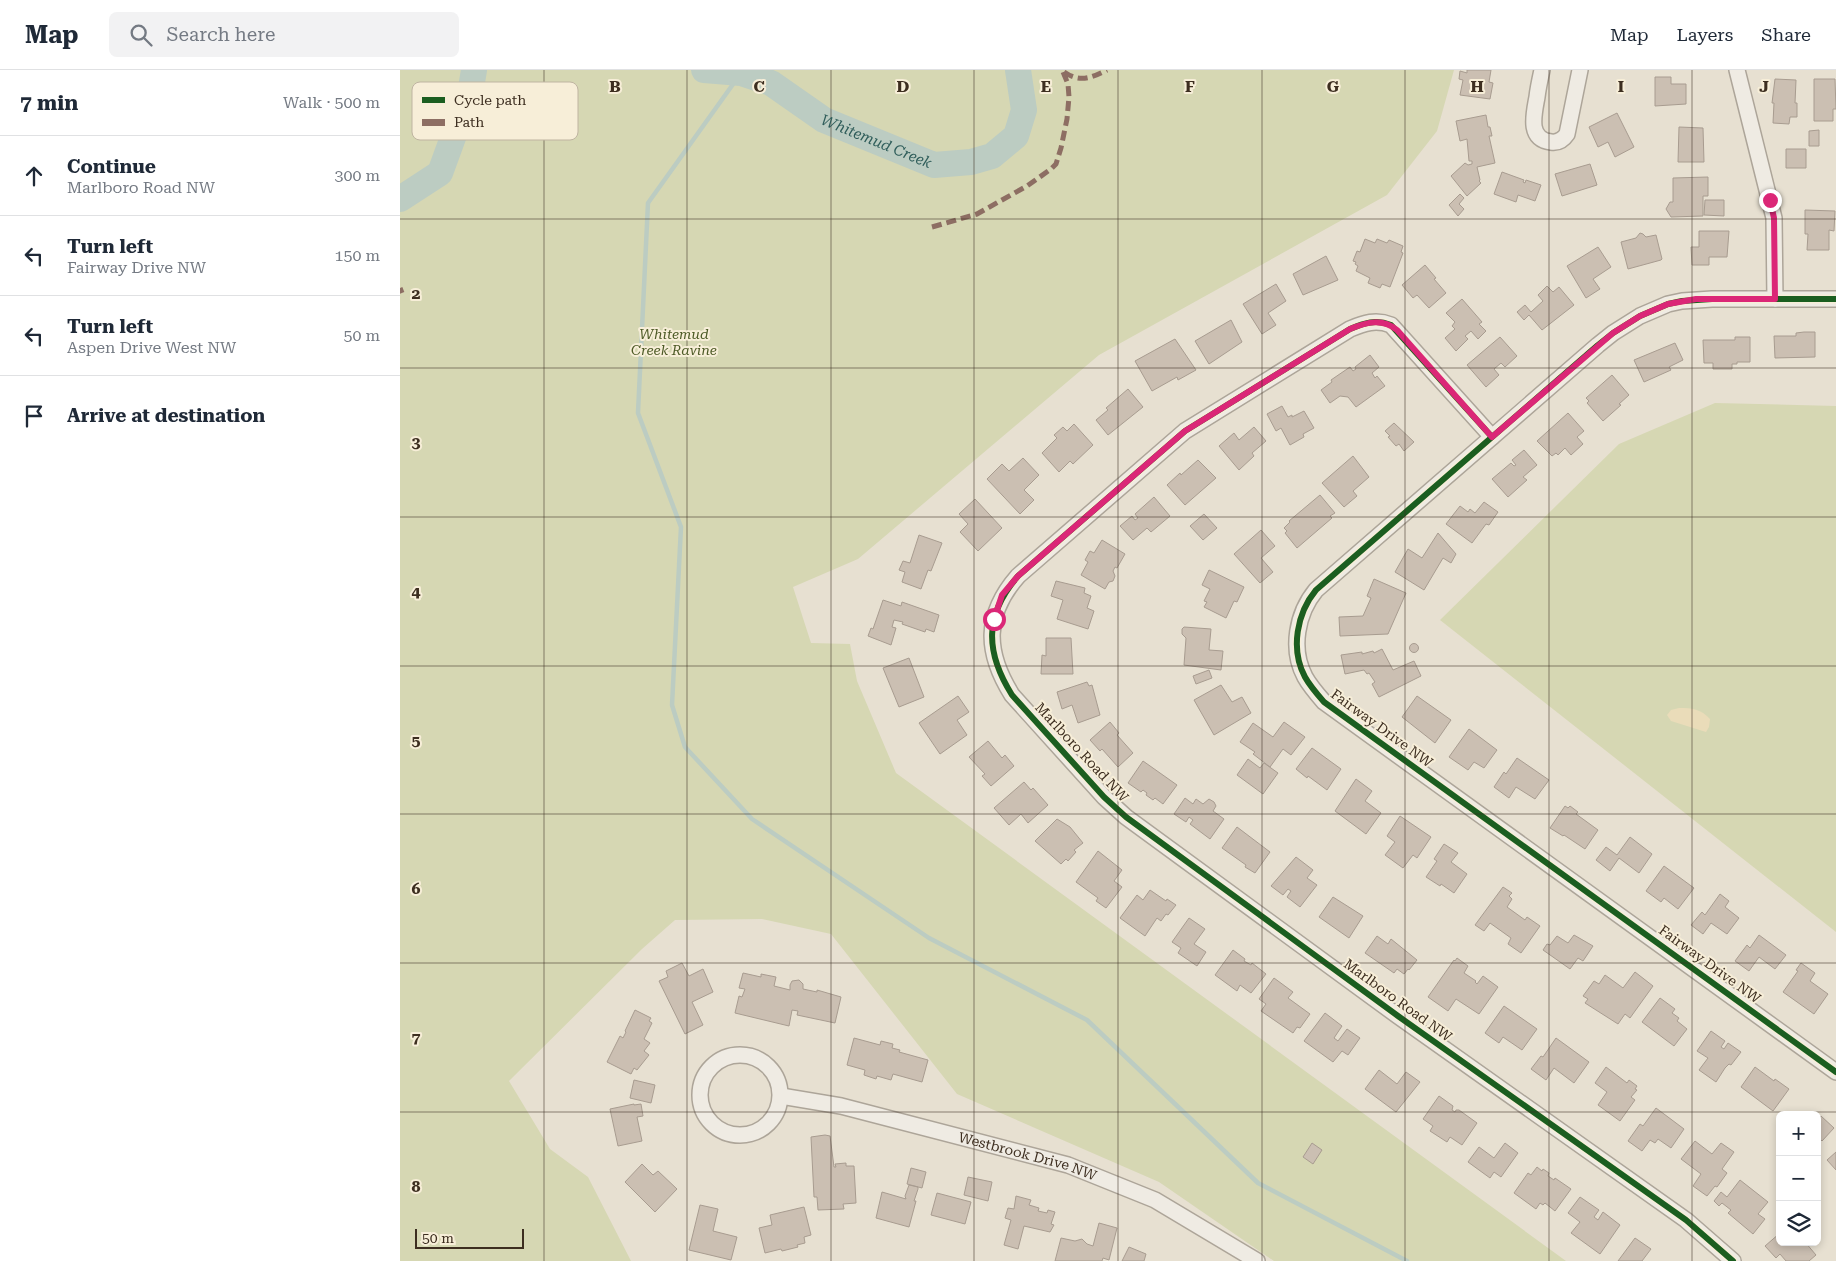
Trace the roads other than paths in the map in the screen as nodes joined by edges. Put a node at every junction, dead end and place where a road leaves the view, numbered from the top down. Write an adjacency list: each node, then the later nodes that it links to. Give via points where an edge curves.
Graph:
1 (1542, 70): 2 (street, via 1533,124 1537,136 1556,142 1567,134)
2 (1580, 70)
3 (1737, 70): 4 (street, via 1774,218)
4 (1775, 299): 5 (street, Fairway Drive NW); 6 (street, Fairway Drive NW, via 1696,299 1668,304 1640,316 1613,333)
5 (1836, 299)
6 (1492, 437): 7 (street, Fairway Drive NW, via 1316,590 1301,615 1297,640 1299,664 1304,676 1324,702 1338,713); 10 (street, Marlboro Road NW, via 1391,325 1367,322 1350,329 1185,431 1018,576 1002,595 996,610 992,631 993,655 1012,695 1126,817 1398,1016 1686,1220)
7 (1836, 1072)
8 (781, 1096): 8 (street, via 773,1070 751,1055 724,1057 712,1065 700,1088 700,1102 712,1125 736,1135 762,1129 772,1120); 9 (street, Westbrook Drive NW, via 841,1106 1068,1165 1155,1200)
9 (1257, 1261)
10 (1733, 1261)

